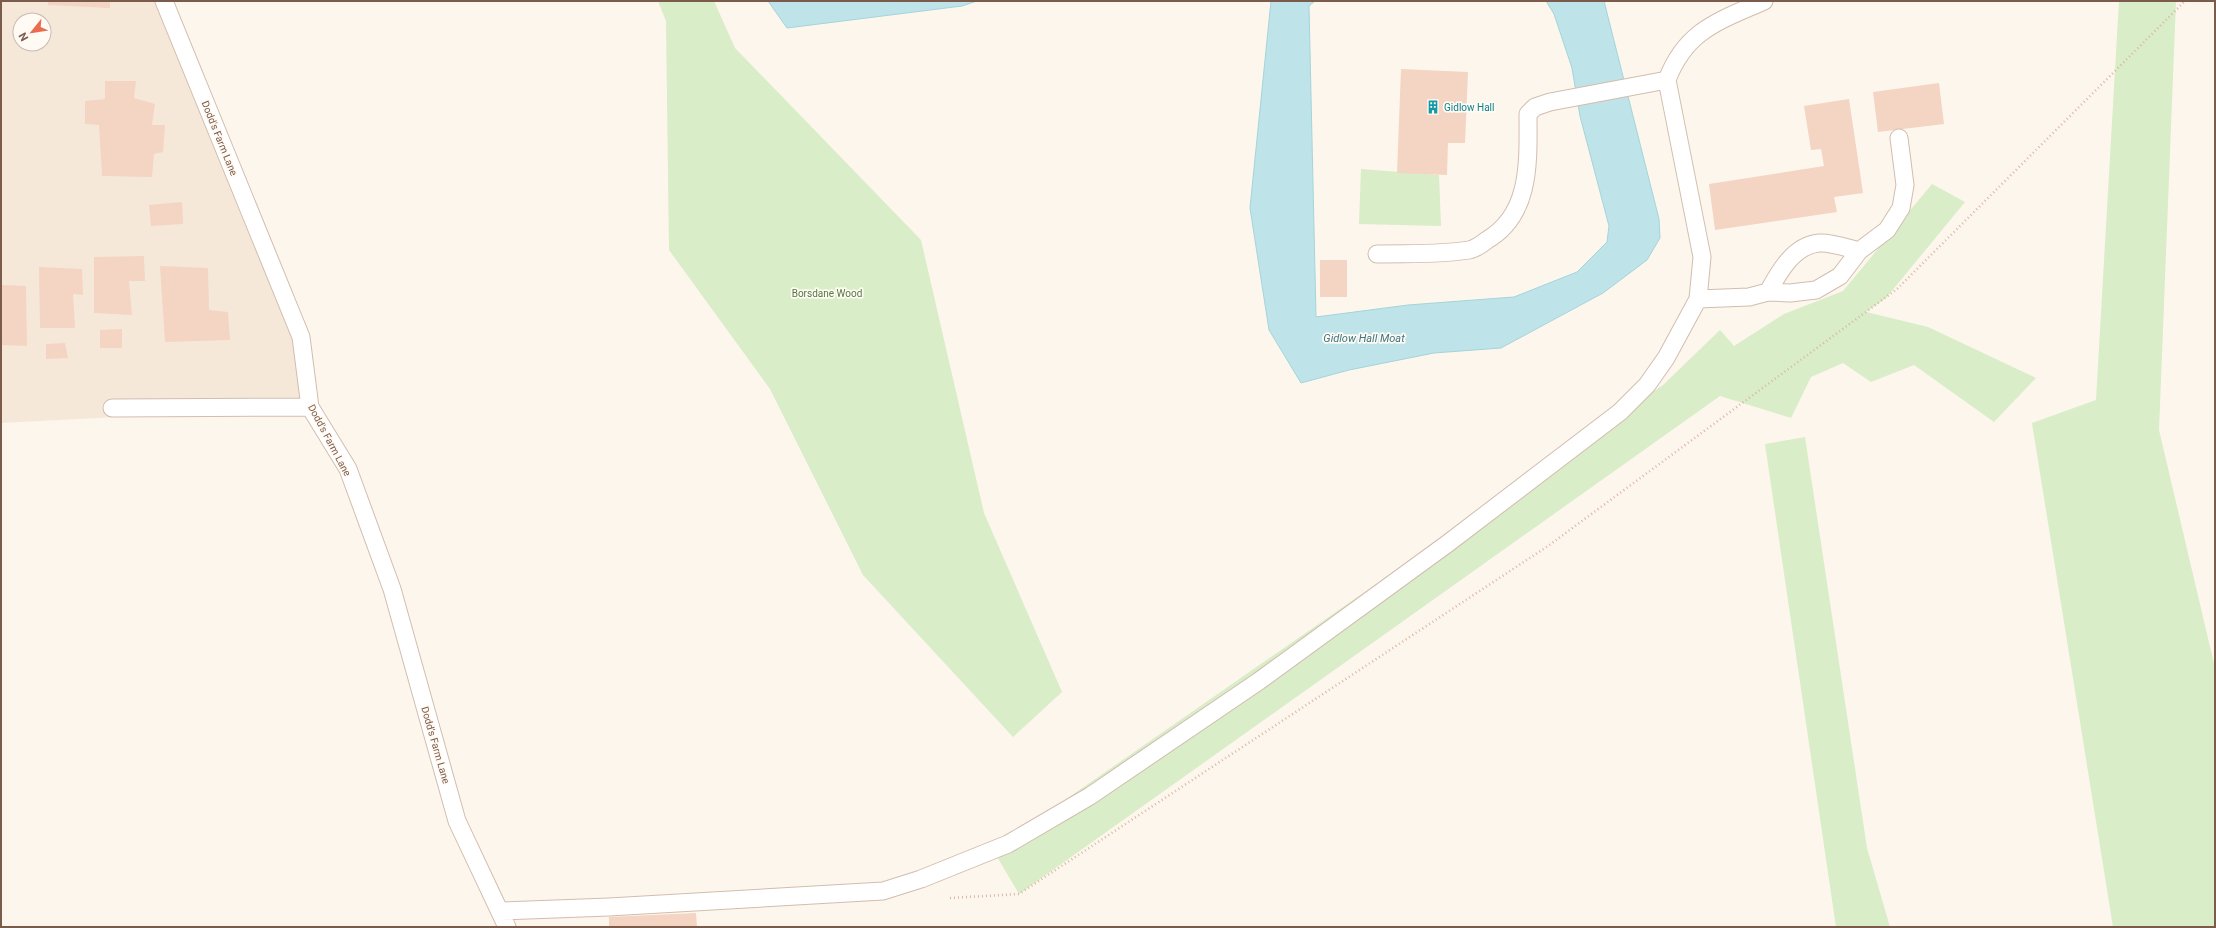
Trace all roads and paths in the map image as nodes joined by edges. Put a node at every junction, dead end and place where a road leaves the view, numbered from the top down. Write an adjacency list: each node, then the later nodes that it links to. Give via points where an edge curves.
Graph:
1 (164, 1): 10 (lane, Dodd's Farm Lane, via 301,337)
2 (1764, 1): 4 (lane, via 1708,26 1674,60)
3 (2186, 1): 12 (path, via 1897,289 1548,546 1019,894)
4 (1667, 80): 7 (lane, via 1535,107 1528,114 1528,166 1524,190 1515,213 1496,235 1470,250); 9 (lane, via 1702,257)
5 (1899, 138): 6 (lane, via 1905,185 1901,208 1887,230)
6 (1859, 251): 8 (lane, via 1840,276 1816,290); 8 (lane, via 1820,243 1796,252 1780,270)
7 (1377, 254)
8 (1768, 292): 9 (lane, via 1749,297)
9 (1698, 299): 13 (lane, via 1666,358 1647,385 1620,412 1447,544 1259,681 1090,796 1008,844 921,879 883,891)
10 (310, 407): 11 (lane); 13 (lane, Dodd's Farm Lane, via 348,469 392,590 457,821)
11 (112, 408)
12 (946, 898)
13 (500, 911): 14 (lane, Dodd's Farm Lane)
14 (507, 927)

